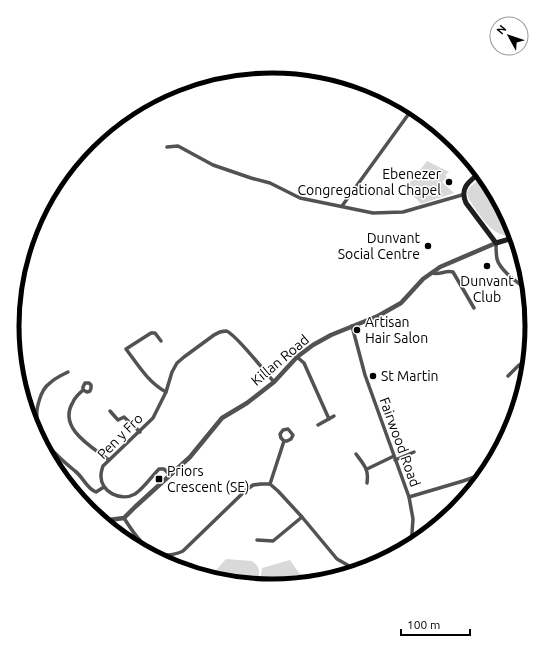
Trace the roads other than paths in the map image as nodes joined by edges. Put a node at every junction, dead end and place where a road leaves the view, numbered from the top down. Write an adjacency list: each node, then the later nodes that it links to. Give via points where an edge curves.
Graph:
1 (409, 113): 5 (street)
2 (167, 147): 5 (street, via 178,146 213,165 270,183 300,198)
3 (477, 176): 4 (main road, via 465,187)
4 (462, 195): 5 (street, via 403,212 373,213); 7 (main road)
5 (342, 206)
6 (511, 239): 7 (main road)
7 (496, 243): 8 (street, Killan Road, via 440,267); 9 (street, via 498,264)
8 (432, 273): 10 (street, via 453,272); 11 (street, Killan Road, via 422,279 402,303)
9 (523, 286)
10 (474, 308)
11 (352, 326): 13 (street, Killan Road, via 313,345); 31 (street, Fairwood Road, via 365,375)
12 (161, 341): 19 (street, via 155,333 151,333 126,349 142,372)
13 (297, 357): 17 (street, Killan Road); 24 (street, via 304,363)
14 (524, 362): 16 (street)
15 (68, 372): 21 (street, via 46,386 40,394)
16 (508, 376)
17 (274, 382): 19 (street, Pen y Fro, via 234,336 226,331 214,335 177,363); 34 (street, Killan Road, via 222,418 190,457)
18 (83, 390): 32 (street, via 73,402 69,422 81,440)
19 (166, 392): 26 (street, Pen y Fro, via 153,418)
20 (110, 411): 26 (street, via 118,420 124,417)
21 (35, 414): 23 (street)
22 (334, 416): 24 (street)
23 (36, 418)
24 (329, 419): 25 (street)
25 (318, 425)
26 (140, 432): 32 (street, Pen y Fro)
27 (284, 441): 37 (street)
28 (52, 451): 38 (street, via 80,475 90,490 96,492)
29 (414, 452): 31 (street)
30 (356, 454): 33 (street)
31 (395, 458): 33 (street); 39 (street, Fairwood Road)
32 (109, 460): 38 (street, Pen y Fro, via 103,466 100,476)
33 (367, 469): 36 (street)
34 (170, 475): 38 (street, via 164,469 159,469 136,494 128,497 121,498); 41 (street, Killan Road)
35 (477, 476): 39 (street)
36 (367, 483)
37 (270, 484): 40 (street); 46 (street, via 253,485 245,491 183,551 175,555)
38 (104, 487)
39 (408, 497): 43 (street, Fairwood Road, via 412,520)
40 (302, 517): 44 (street, via 273,541); 47 (street, via 337,559)
41 (124, 518): 42 (street); 45 (street)
42 (109, 520)
43 (411, 538)
44 (257, 540)
45 (141, 543)
46 (160, 554)
47 (353, 567)

